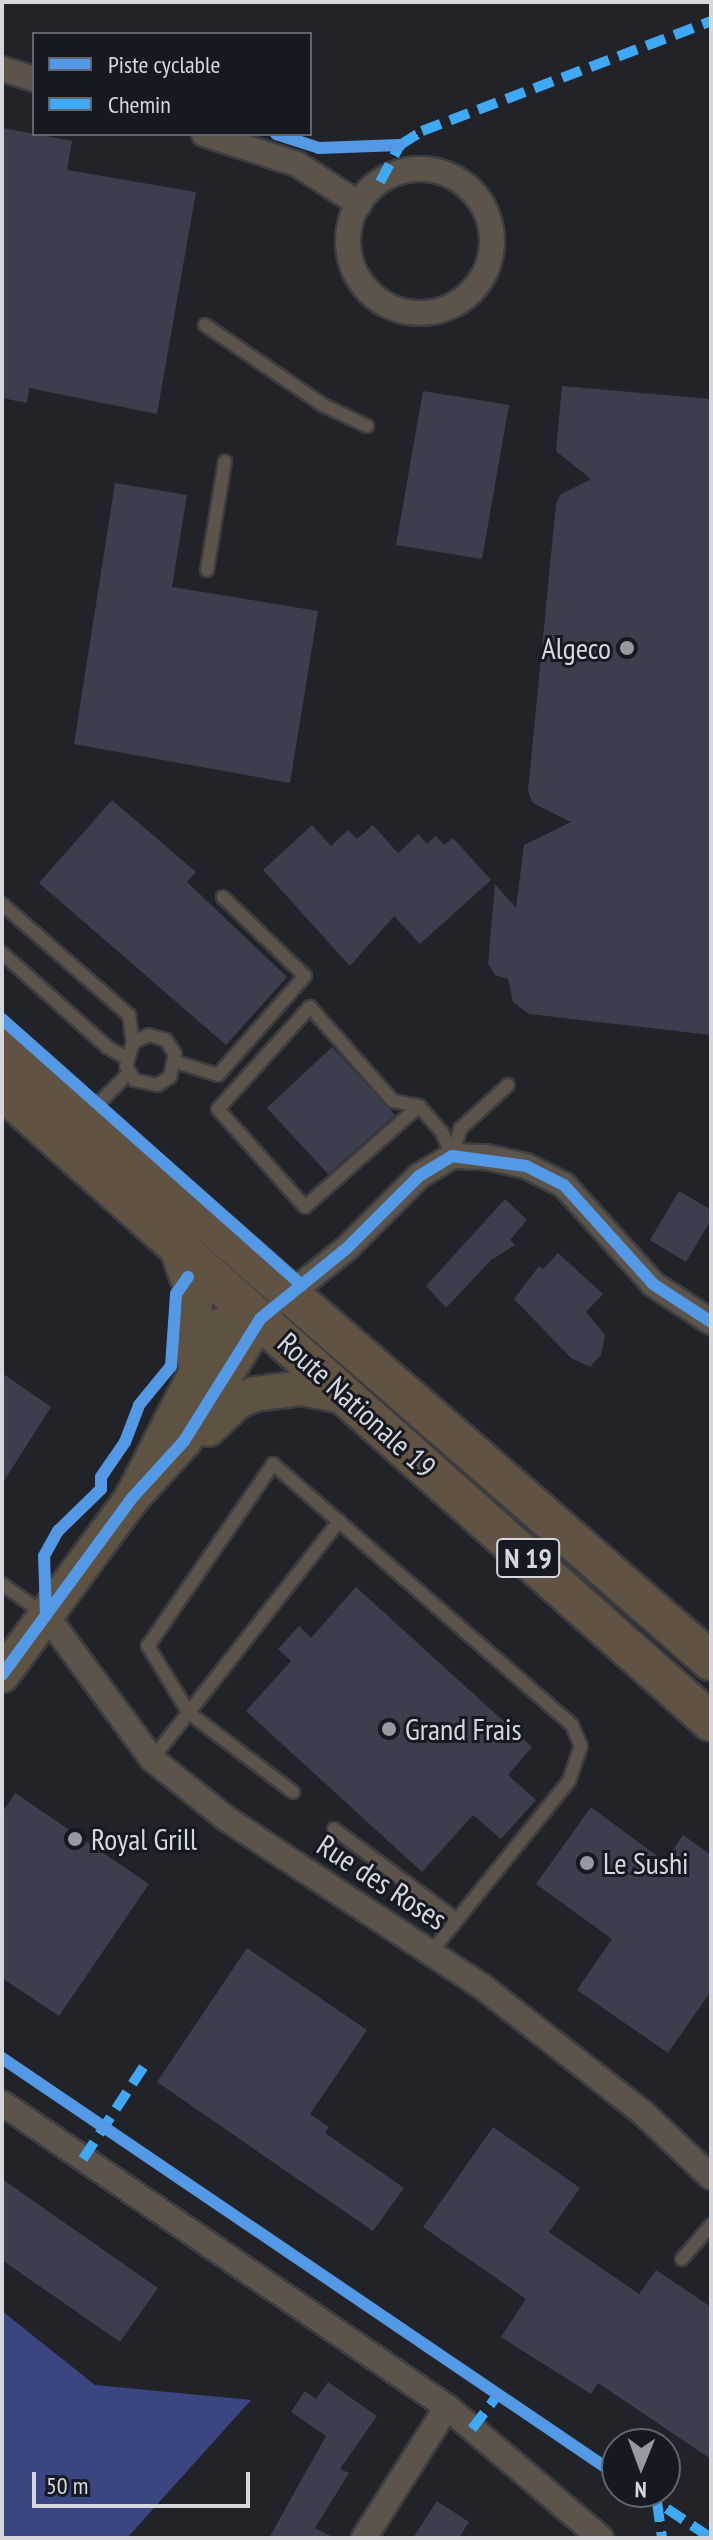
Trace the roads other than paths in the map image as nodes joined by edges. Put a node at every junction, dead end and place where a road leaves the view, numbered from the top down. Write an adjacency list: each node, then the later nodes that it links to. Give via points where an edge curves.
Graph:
1 (2, 69): 2 (street)
2 (32, 78)
3 (210, 136): 4 (street, via 297,164)
4 (359, 204): 4 (street, via 352,219 350,254 355,271 376,298 403,311 433,312 461,301 482,279 492,251 490,221 465,185 438,171 407,171 380,182)
5 (205, 325): 6 (lane, via 323,405)
6 (367, 426)
7 (225, 461): 8 (lane)
8 (207, 570)
9 (223, 897): 15 (lane, via 305,976 218,1075)
10 (2, 904): 12 (lane, via 129,1015)
11 (2, 953): 14 (lane)
12 (133, 1042): 14 (lane); 15 (lane, via 158,1036 171,1046)
13 (2, 1043): 20 (main road, Route Nationale 19 / N 19)
14 (125, 1057): 16 (lane)
15 (176, 1062): 16 (lane, via 170,1077 157,1085 141,1084)
16 (129, 1073): 20 (lane)
17 (508, 1085): 21 (lane, via 460,1129)
18 (2, 1090): 22 (main road, Route Nationale 19 / N 19)
19 (419, 1106): 19 (lane, via 393,1101 310,1007 218,1109 305,1207); 21 (lane, via 442,1132)
20 (88, 1114): 23 (main road, Route Nationale 19 / N 19)
21 (452, 1156): 23 (street, via 419,1176 346,1249); 25 (street, via 526,1166 564,1185 653,1284)
22 (174, 1240): 24 (main road, Route Nationale 19 / N 19); 26 (street, via 198,1322)
23 (291, 1294): 24 (street); 32 (main road, Route Nationale 19 / N 19)
24 (261, 1318): 26 (street, via 236,1318 220,1326); 27 (main road, Route Nationale 19 / N 19); 28 (street, via 184,1441)
25 (711, 1322)
26 (191, 1382): 28 (street)
27 (348, 1397): 28 (street, via 302,1388 238,1401 174,1472); 35 (main road, Route Nationale 19 / N 19)
28 (132, 1498): 31 (street)
29 (339, 1521): 34 (lane); 34 (lane, via 273,1464 148,1646); 39 (lane, via 572,1725 581,1746 569,1781)
30 (2, 1584): 31 (lane)
31 (46, 1615): 33 (street); 36 (street, Rue des Roses)
32 (711, 1661)
33 (2, 1675)
34 (189, 1713): 36 (lane); 37 (lane)
35 (711, 1722)
36 (152, 1759): 40 (street, Rue des Roses, via 227,1819)
37 (293, 1792)
38 (334, 1829): 39 (lane)
39 (457, 1920): 40 (lane)
40 (431, 1952): 42 (street, Rue des Roses, via 643,2113)
41 (2, 2103): 45 (street)
42 (711, 2177)
43 (711, 2225): 44 (lane)
44 (682, 2259)
45 (447, 2407): 46 (street); 47 (street)
46 (364, 2538)
47 (601, 2538)

